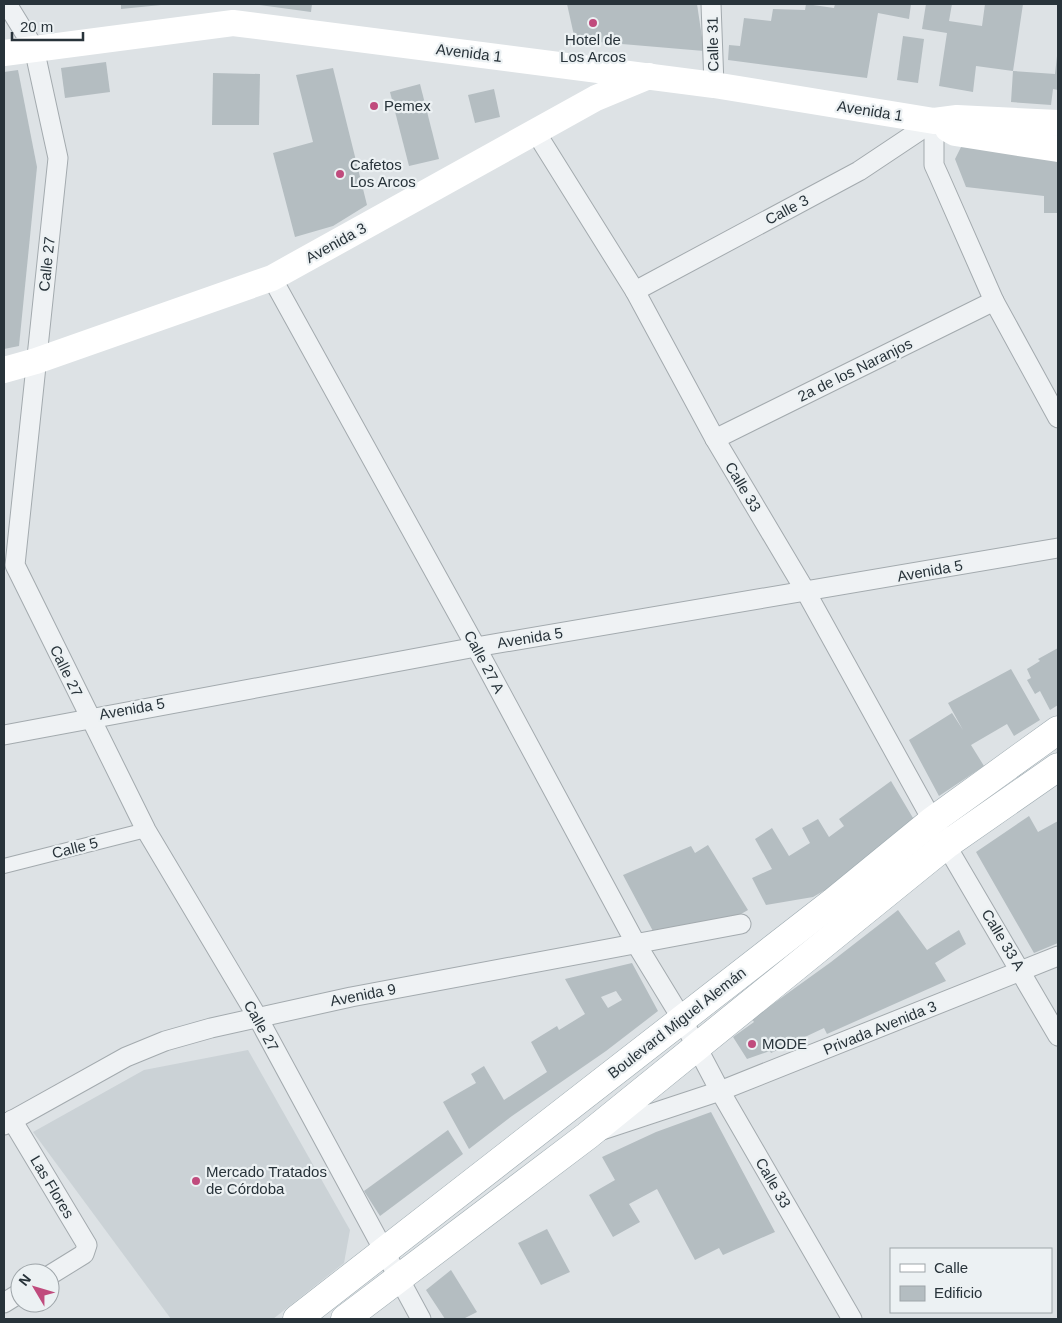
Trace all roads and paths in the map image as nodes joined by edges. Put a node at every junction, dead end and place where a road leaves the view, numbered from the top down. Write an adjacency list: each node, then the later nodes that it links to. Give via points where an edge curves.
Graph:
1 (7, 4): 3 (street, Calle 27)
2 (712, 4): 6 (street, Calle 31)
3 (34, 48): 4 (main road, Avenida 1); 5 (main road, Avenida 1, via 233,23); 14 (street, Calle 27, via 58,158)
4 (4, 53)
5 (650, 76): 6 (main road, Avenida 1); 9 (main road, Avenida 3, via 596,98)
6 (714, 85): 7 (main road, Avenida 1)
7 (934, 121): 8 (main road, via 957,118); 10 (main road, via 955,133); 12 (street, Calle 3, via 859,171); 13 (street, via 934,165)
8 (1058, 122)
9 (535, 131): 11 (main road, Avenida 3); 12 (street, Calle 33)
10 (1058, 149)
11 (272, 278): 14 (main road, Avenida 3); 21 (street, Calle 27 A)
12 (635, 291): 17 (street, Calle 33)
13 (994, 301): 16 (street); 17 (street, 2a de los Naranjos)
14 (36, 361): 15 (main road, Avenida 3); 19 (street, Calle 27)
15 (4, 370)
16 (1058, 418)
17 (715, 439): 20 (street, Calle 33)
18 (1058, 548): 20 (street, Avenida 5)
19 (10, 565): 22 (street, Calle 27)
20 (806, 592): 21 (street, Avenida 5); 26 (street, Calle 33)
21 (476, 647): 22 (street, Avenida 5); 31 (street, Calle 27 A)
22 (89, 717): 24 (street, Avenida 5); 27 (street, Calle 27)
23 (1058, 730): 26 (main road, Boulevard Miguel Alemán)
24 (4, 735)
25 (1058, 767): 28 (main road, Boulevard Miguel Alemán)
26 (932, 821): 28 (street, Calle 33); 35 (main road, Boulevard Miguel Alemán)
27 (146, 830): 29 (street, Calle 5); 34 (street, Calle 27)
28 (946, 845): 33 (street, Calle 33 A); 37 (main road, Boulevard Miguel Alemán)
29 (4, 866)
30 (741, 924): 31 (street, Avenida 9)
31 (635, 942): 34 (street, Avenida 9); 35 (street, Calle 27 A)
32 (1058, 956): 33 (street, Privada Avenida 3)
33 (1022, 972): 36 (street, Calle 33 A); 38 (street, Privada Avenida 3)
34 (258, 1018): 39 (street, Avenida 9, via 165,1041 134,1054); 41 (street, Calle 27)
35 (682, 1019): 37 (street, Calle 27 A); 41 (main road, Boulevard Miguel Alemán)
36 (1058, 1036)
37 (697, 1046): 38 (street, Calle 33); 40 (main road, Boulevard Miguel Alemán)
38 (720, 1091): 40 (street, Privada Avenida 3); 49 (street, Calle 33)
39 (8, 1123): 42 (street, Las Flores, via 87,1245 84,1254)
40 (587, 1136): 43 (main road, Boulevard Miguel Alemán)
41 (384, 1253): 43 (street, Calle 27); 46 (main road, Boulevard Miguel Alemán)
42 (60, 1269)
43 (398, 1277): 47 (main road, Boulevard Miguel Alemán); 48 (street)
44 (4, 1312): 45 (street)
45 (9, 1319)
46 (297, 1319)
47 (344, 1319)
48 (422, 1319)
49 (852, 1319)

